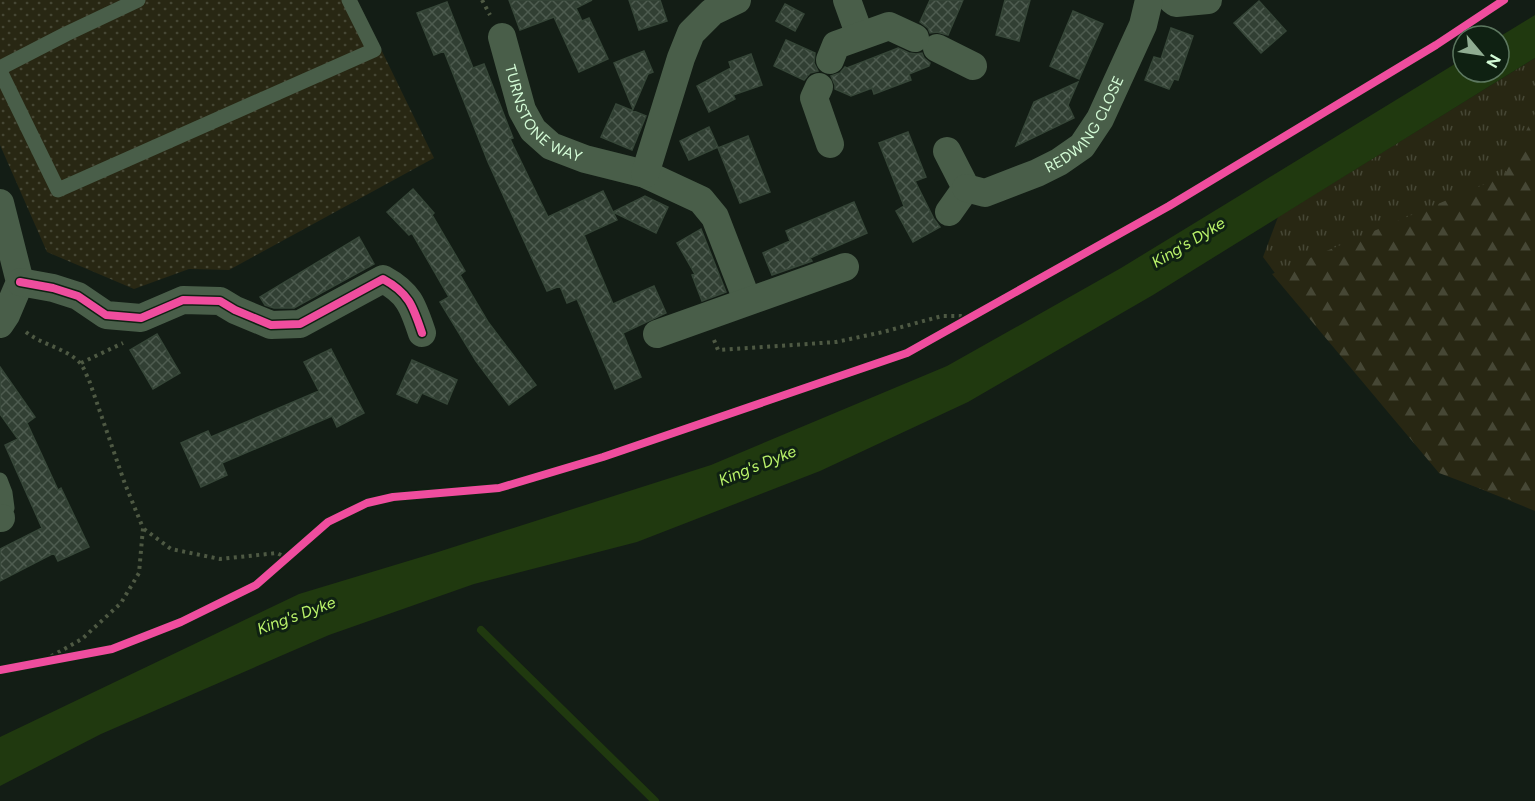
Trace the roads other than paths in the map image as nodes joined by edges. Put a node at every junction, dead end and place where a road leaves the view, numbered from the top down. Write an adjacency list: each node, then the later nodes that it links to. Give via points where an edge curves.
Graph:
1 (138, 0): 12 (lane)
2 (349, 0): 12 (lane, via 374,50 58,190)
3 (737, 0): 16 (street, via 712,12 691,33)
4 (847, 0): 8 (street)
5 (1149, 0): 17 (street, REDWING CLOSE, via 1143,25 1100,119 1082,146 1037,173 985,193)
6 (1172, 0): 7 (street)
7 (1208, 0)
8 (860, 36): 10 (street, via 836,45); 11 (street, via 889,26)
9 (503, 37): 16 (street, TURNSTONE WAY, via 522,110 533,130 551,146)
10 (830, 60)
11 (973, 66)
12 (0, 70)
13 (819, 87): 14 (street, via 814,98)
14 (830, 144)
15 (947, 151): 17 (street)
16 (645, 174): 22 (street, TURNSTONE WAY, via 701,200 715,217)
17 (966, 188): 19 (street)
18 (0, 203): 21 (street)
19 (949, 212)
20 (844, 267): 22 (street)
21 (20, 282): 23 (street); 24 (street, via 78,296 106,315 141,318 183,300 220,301 271,325 300,324 383,279 399,287 414,309)
22 (747, 300): 25 (street)
23 (3, 319)
24 (422, 333)
25 (657, 334)
26 (0, 480): 27 (lane, via 8,508)
27 (1, 518)

